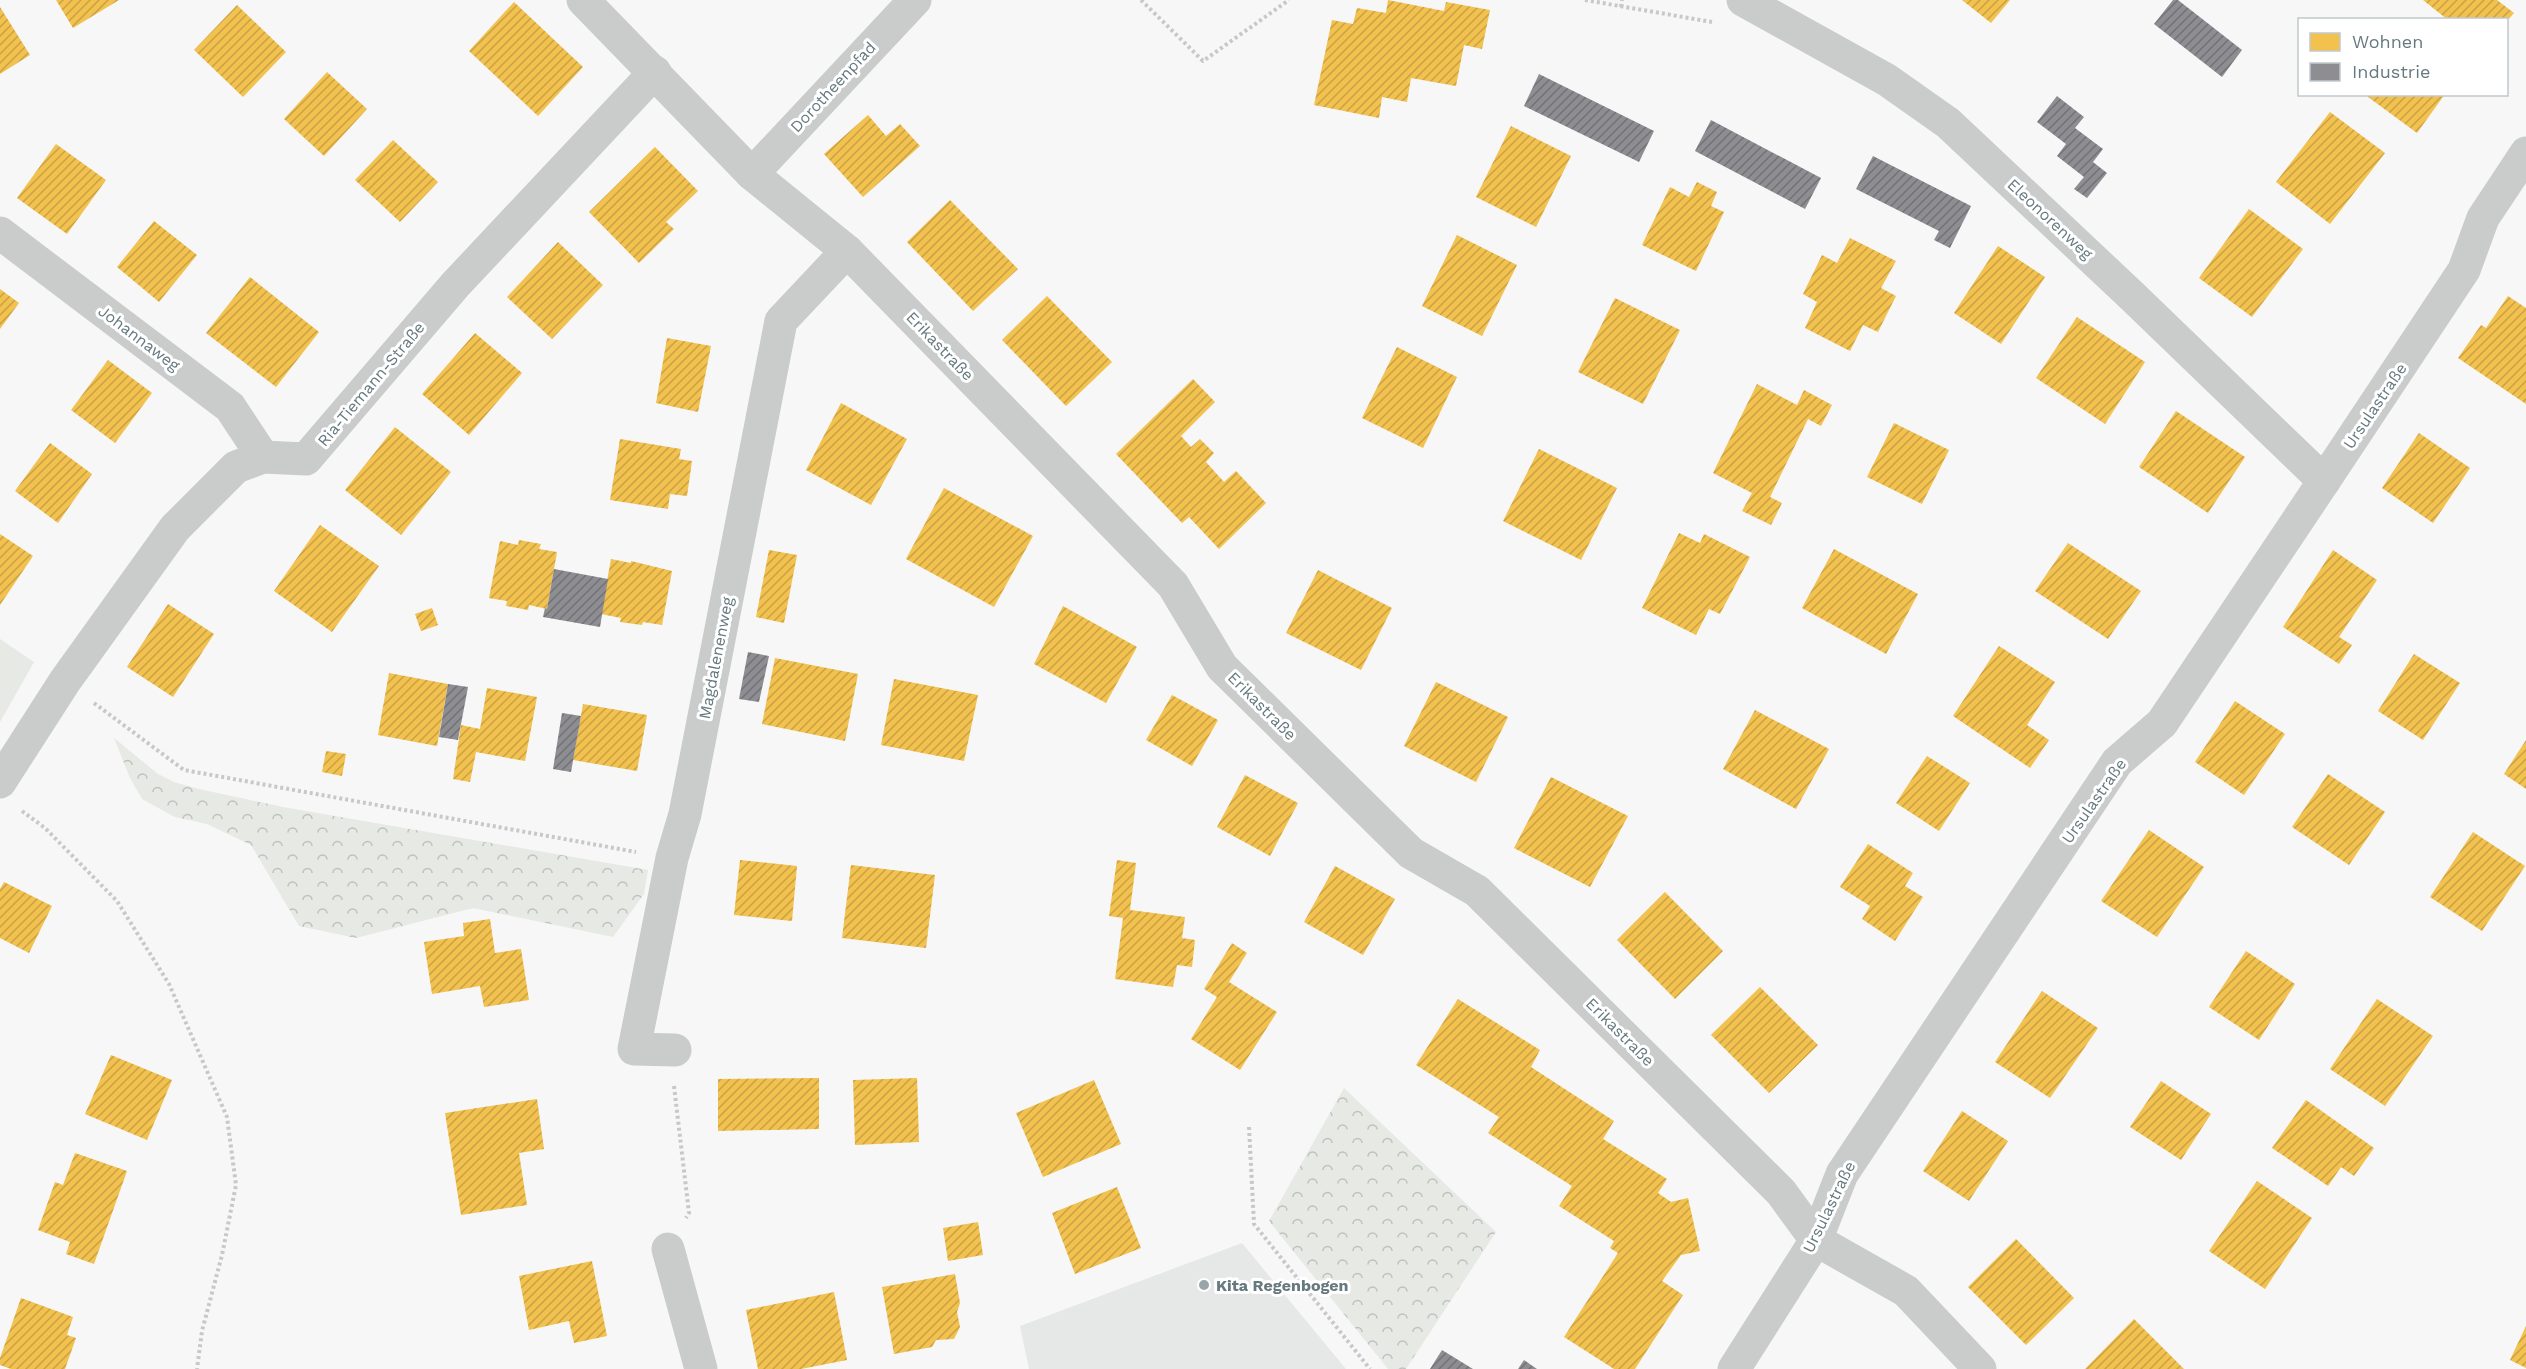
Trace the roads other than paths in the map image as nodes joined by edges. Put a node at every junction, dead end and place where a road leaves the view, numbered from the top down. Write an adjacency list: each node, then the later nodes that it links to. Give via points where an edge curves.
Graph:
1 (583, 0): 4 (street, Erikastraße)
2 (915, 0): 6 (street, Dorotheenpfad)
3 (1743, 0): 10 (street, Eleonorenweg, via 1887,80 1948,123)
4 (655, 72): 6 (street, Erikastraße); 9 (street, Ria-Tiemann-Straße, via 455,285 306,459)
5 (2526, 153): 10 (street, Ursulastraße, via 2483,218 2464,270)
6 (752, 174): 8 (street, Erikastraße)
7 (0, 233): 9 (street, Johannaweg, via 230,407)
8 (847, 251): 12 (street, Magdalenenweg, via 781,321 688,803 672,858 634,1049); 13 (street, Erikastraße, via 1173,585 1222,667 1411,853 1477,891 1781,1192)
9 (263, 457): 11 (street, Ria-Tiemann-Straße, via 236,467 176,528 65,681)
10 (2324, 481): 13 (street, Ursulastraße, via 2162,723 2118,762 1842,1174)
11 (9, 795)
12 (675, 1050)
13 (1816, 1240): 16 (street, Ursulastraße); 17 (street, Erikastraße, via 1906,1291)
14 (668, 1249): 15 (street)
15 (701, 1369)
16 (1734, 1369)
17 (1980, 1369)

